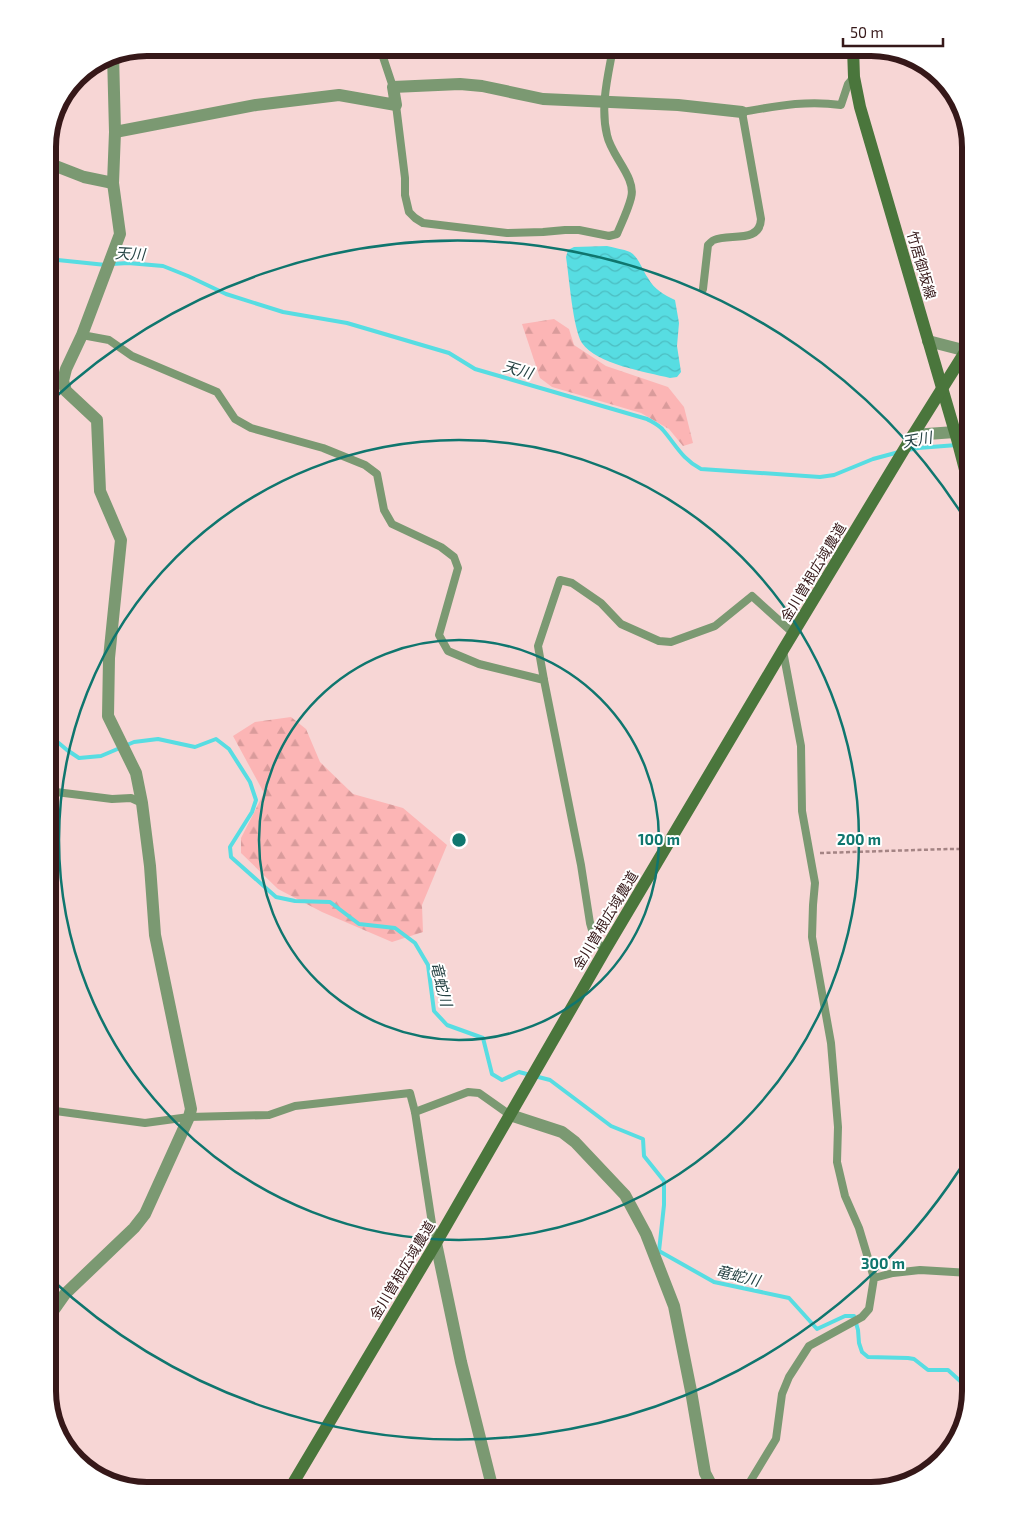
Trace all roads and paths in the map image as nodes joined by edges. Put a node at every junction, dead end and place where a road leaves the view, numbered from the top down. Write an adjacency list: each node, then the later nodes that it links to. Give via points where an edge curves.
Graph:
1 (383, 56): 6 (lane)
2 (612, 56): 7 (lane)
3 (853, 56): 5 (street, 竹居御坂線)
4 (113, 63): 10 (street)
5 (854, 77): 9 (lane, via 841,105 805,102); 15 (street, 竹居御坂線)
6 (393, 88): 7 (street, via 460,84 544,99); 8 (street)
7 (604, 102): 8 (lane, via 607,136 630,180 632,197 617,234 610,236 579,230 507,233 424,223 415,218 409,212 405,195); 9 (street)
8 (396, 105): 10 (street, via 339,95 256,105)
9 (742, 112): 13 (lane, via 761,225 752,234 714,240 708,245)
10 (115, 132): 12 (street)
11 (56, 166): 12 (street)
12 (113, 183): 14 (street, via 120,234)
13 (703, 289)
14 (82, 335): 24 (lane, via 109,340 132,356 217,392 235,419 251,428 323,448 365,465 377,474 384,510 392,524 441,547 454,557 458,568 438,635 448,651 479,664); 26 (street, via 63,381 66,391 97,420 100,491 121,540 109,658 108,716 136,773)
15 (928, 341): 16 (street); 18 (street, 竹居御坂線)
16 (962, 346)
17 (962, 357): 18 (street, 金川曽根広域農道)
18 (942, 390): 19 (street, 竹居御坂線); 20 (street, 金川曽根広域農道)
19 (956, 435): 20 (street); 21 (street, 竹居御坂線)
20 (911, 439): 22 (street, 金川曽根広域農道)
21 (962, 457)
22 (793, 633): 23 (street, 金川曽根広域農道); 24 (lane, via 752,596 715,626 672,642 659,641 621,624 601,603 572,582 560,580 538,646)
23 (783, 650): 28 (lane, via 802,746 802,811); 29 (street, 金川曽根広域農道)
24 (544, 680): 29 (lane, via 590,923 595,940)
25 (56, 792): 26 (lane, via 112,799 131,798)
26 (142, 803): 33 (street, via 155,935 191,1109)
27 (962, 849): 28 (path)
28 (811, 854): 36 (lane, via 815,883 812,938 831,1043 838,1126 837,1162 845,1196 859,1228)
29 (605, 950): 32 (street, 金川曽根広域農道)
30 (56, 1111): 33 (lane, via 145,1123)
31 (415, 1112): 32 (lane, via 468,1092 479,1093); 33 (lane, via 410,1093 296,1106 269,1115); 34 (lane)
32 (510, 1115): 34 (street, 金川曽根広域農道); 40 (street, via 562,1132 625,1195 646,1234 674,1306 705,1473)
33 (189, 1117): 37 (street, via 145,1214)
34 (436, 1244): 38 (street, 金川曽根広域農道); 39 (street)
35 (962, 1273): 36 (lane, via 920,1270)
36 (874, 1278): 41 (lane, via 869,1309 862,1317 809,1346 789,1377 782,1394 776,1440)
37 (56, 1307)
38 (294, 1482)
39 (491, 1482)
40 (710, 1482)
41 (750, 1482)

